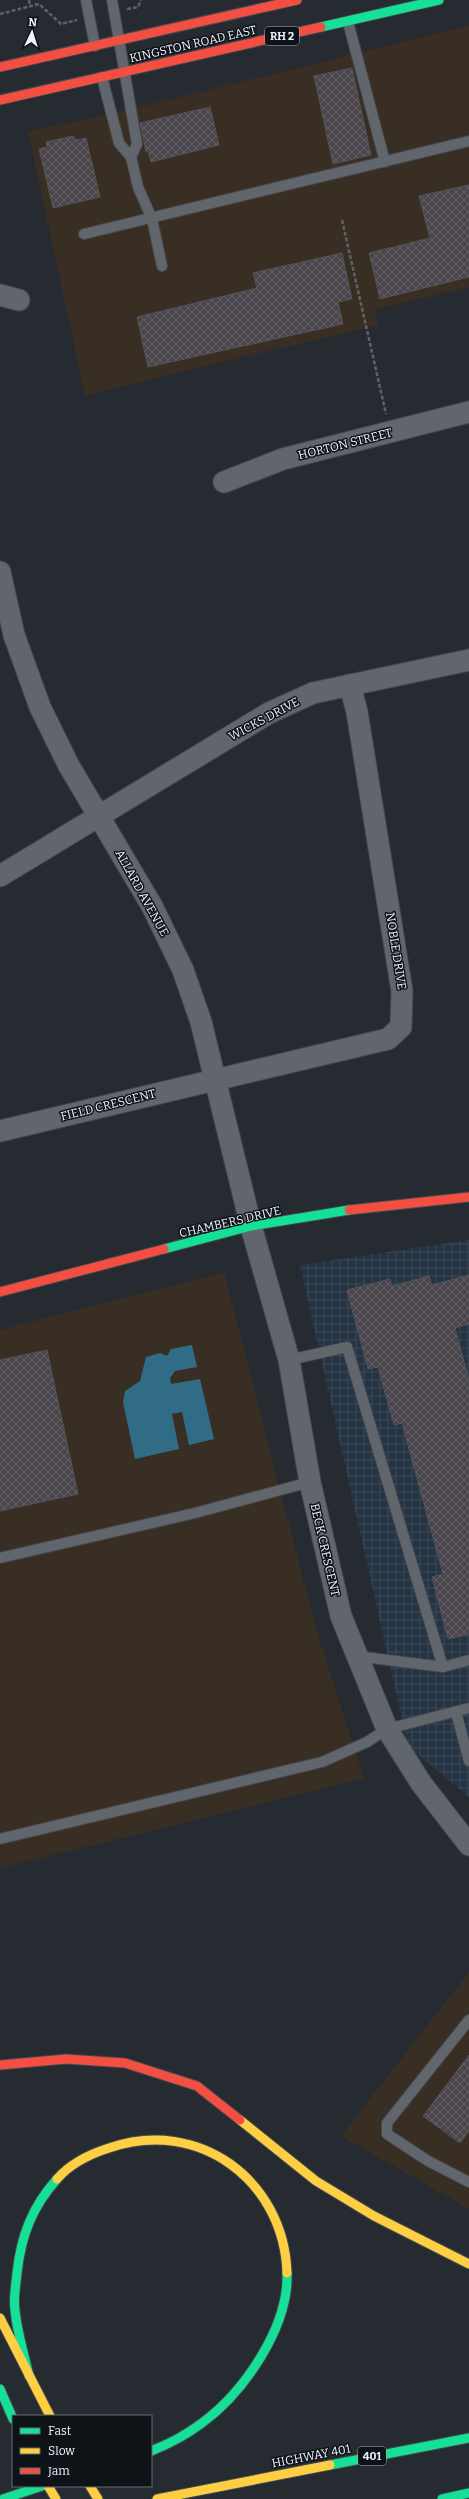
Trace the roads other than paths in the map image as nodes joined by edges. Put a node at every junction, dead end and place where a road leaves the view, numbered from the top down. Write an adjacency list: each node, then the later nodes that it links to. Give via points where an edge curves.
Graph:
1 (86, 0): 7 (lane)
2 (112, 0): 6 (lane)
3 (297, 0): 6 (main road, KINGSTON ROAD EAST)
4 (439, 0): 5 (main road, KINGSTON ROAD EAST / RH 2)
5 (348, 22): 9 (main road, KINGSTON ROAD EAST / RH 2); 14 (lane)
6 (119, 41): 7 (main road, KINGSTON ROAD EAST); 9 (lane)
7 (95, 46): 8 (main road, KINGSTON ROAD EAST)
8 (0, 68)
9 (126, 72): 10 (main road, KINGSTON ROAD EAST / RH 2); 13 (lane, via 136,144)
10 (102, 77): 11 (main road, KINGSTON ROAD EAST / RH 2); 13 (lane, via 119,143)
11 (0, 100)
12 (469, 141): 14 (lane)
13 (131, 158): 15 (lane, via 138,187)
14 (385, 162): 15 (lane)
15 (152, 219): 16 (lane); 17 (lane)
16 (84, 234)
17 (162, 266)
18 (469, 412): 19 (street, HORTON STREET, via 283,459)
19 (224, 482)
20 (0, 572): 21 (street, ALLARD AVENUE)
21 (7, 636): 24 (street, ALLARD AVENUE, via 69,766)
22 (469, 660): 23 (street, WICKS DRIVE)
23 (350, 685): 24 (street, WICKS DRIVE, via 313,693 269,713); 26 (street, NOBLE DRIVE, via 357,712 402,991 401,1027 388,1039)
24 (99, 816): 25 (street); 26 (street, ALLARD AVENUE, via 152,906 183,970 201,1022)
25 (0, 876)
26 (216, 1078): 27 (street, FIELD CRESCENT); 29 (street, ALLARD AVENUE)
27 (0, 1131)
28 (468, 1199): 29 (main road, CHAMBERS DRIVE, via 361,1208)
29 (251, 1226): 30 (main road, CHAMBERS DRIVE); 31 (street, BECK CRESCENT)
30 (0, 1292)
31 (289, 1360): 32 (street, BECK CRESCENT); 36 (lane, via 347,1347)
32 (310, 1482): 33 (lane, via 195,1513); 34 (street, BECK CRESCENT, via 341,1616)
33 (0, 1558)
34 (356, 1656): 36 (lane); 39 (street, BECK CRESCENT)
35 (469, 1660): 36 (lane)
36 (443, 1667)
37 (469, 1708): 38 (lane)
38 (456, 1712): 39 (lane); 40 (lane)
39 (387, 1729): 41 (lane, via 367,1742 322,1762); 42 (street, BECK CRESCENT, via 421,1783)
40 (469, 1761)
41 (0, 1839)
42 (469, 1845)
43 (469, 2020): 45 (lane, via 388,2123 387,2134 428,2161)
44 (0, 2065): 46 (main road, via 66,2059 125,2063 197,2086 316,2180 374,2216)
45 (469, 2182)
46 (469, 2264)
47 (0, 2318): 48 (main road)
48 (29, 2376): 50 (main road); 53 (main road, via 14,2301 19,2255 31,2215 55,2180 83,2159 108,2147 149,2139 191,2144 228,2162 259,2191 280,2227 288,2268 283,2310 276,2329 255,2366 230,2400 198,2428)
49 (0, 2389): 51 (main road)
50 (49, 2415)
51 (12, 2417)
52 (469, 2438): 61 (main road, HIGHWAY 401 / 401)
53 (152, 2451)
54 (39, 2487): 58 (main road)
55 (49, 2487): 59 (main road)
56 (91, 2487): 60 (main road)
57 (469, 2493): 62 (main road)
58 (7, 2497)
59 (56, 2499)
60 (98, 2499)
61 (157, 2499)
62 (442, 2499)

